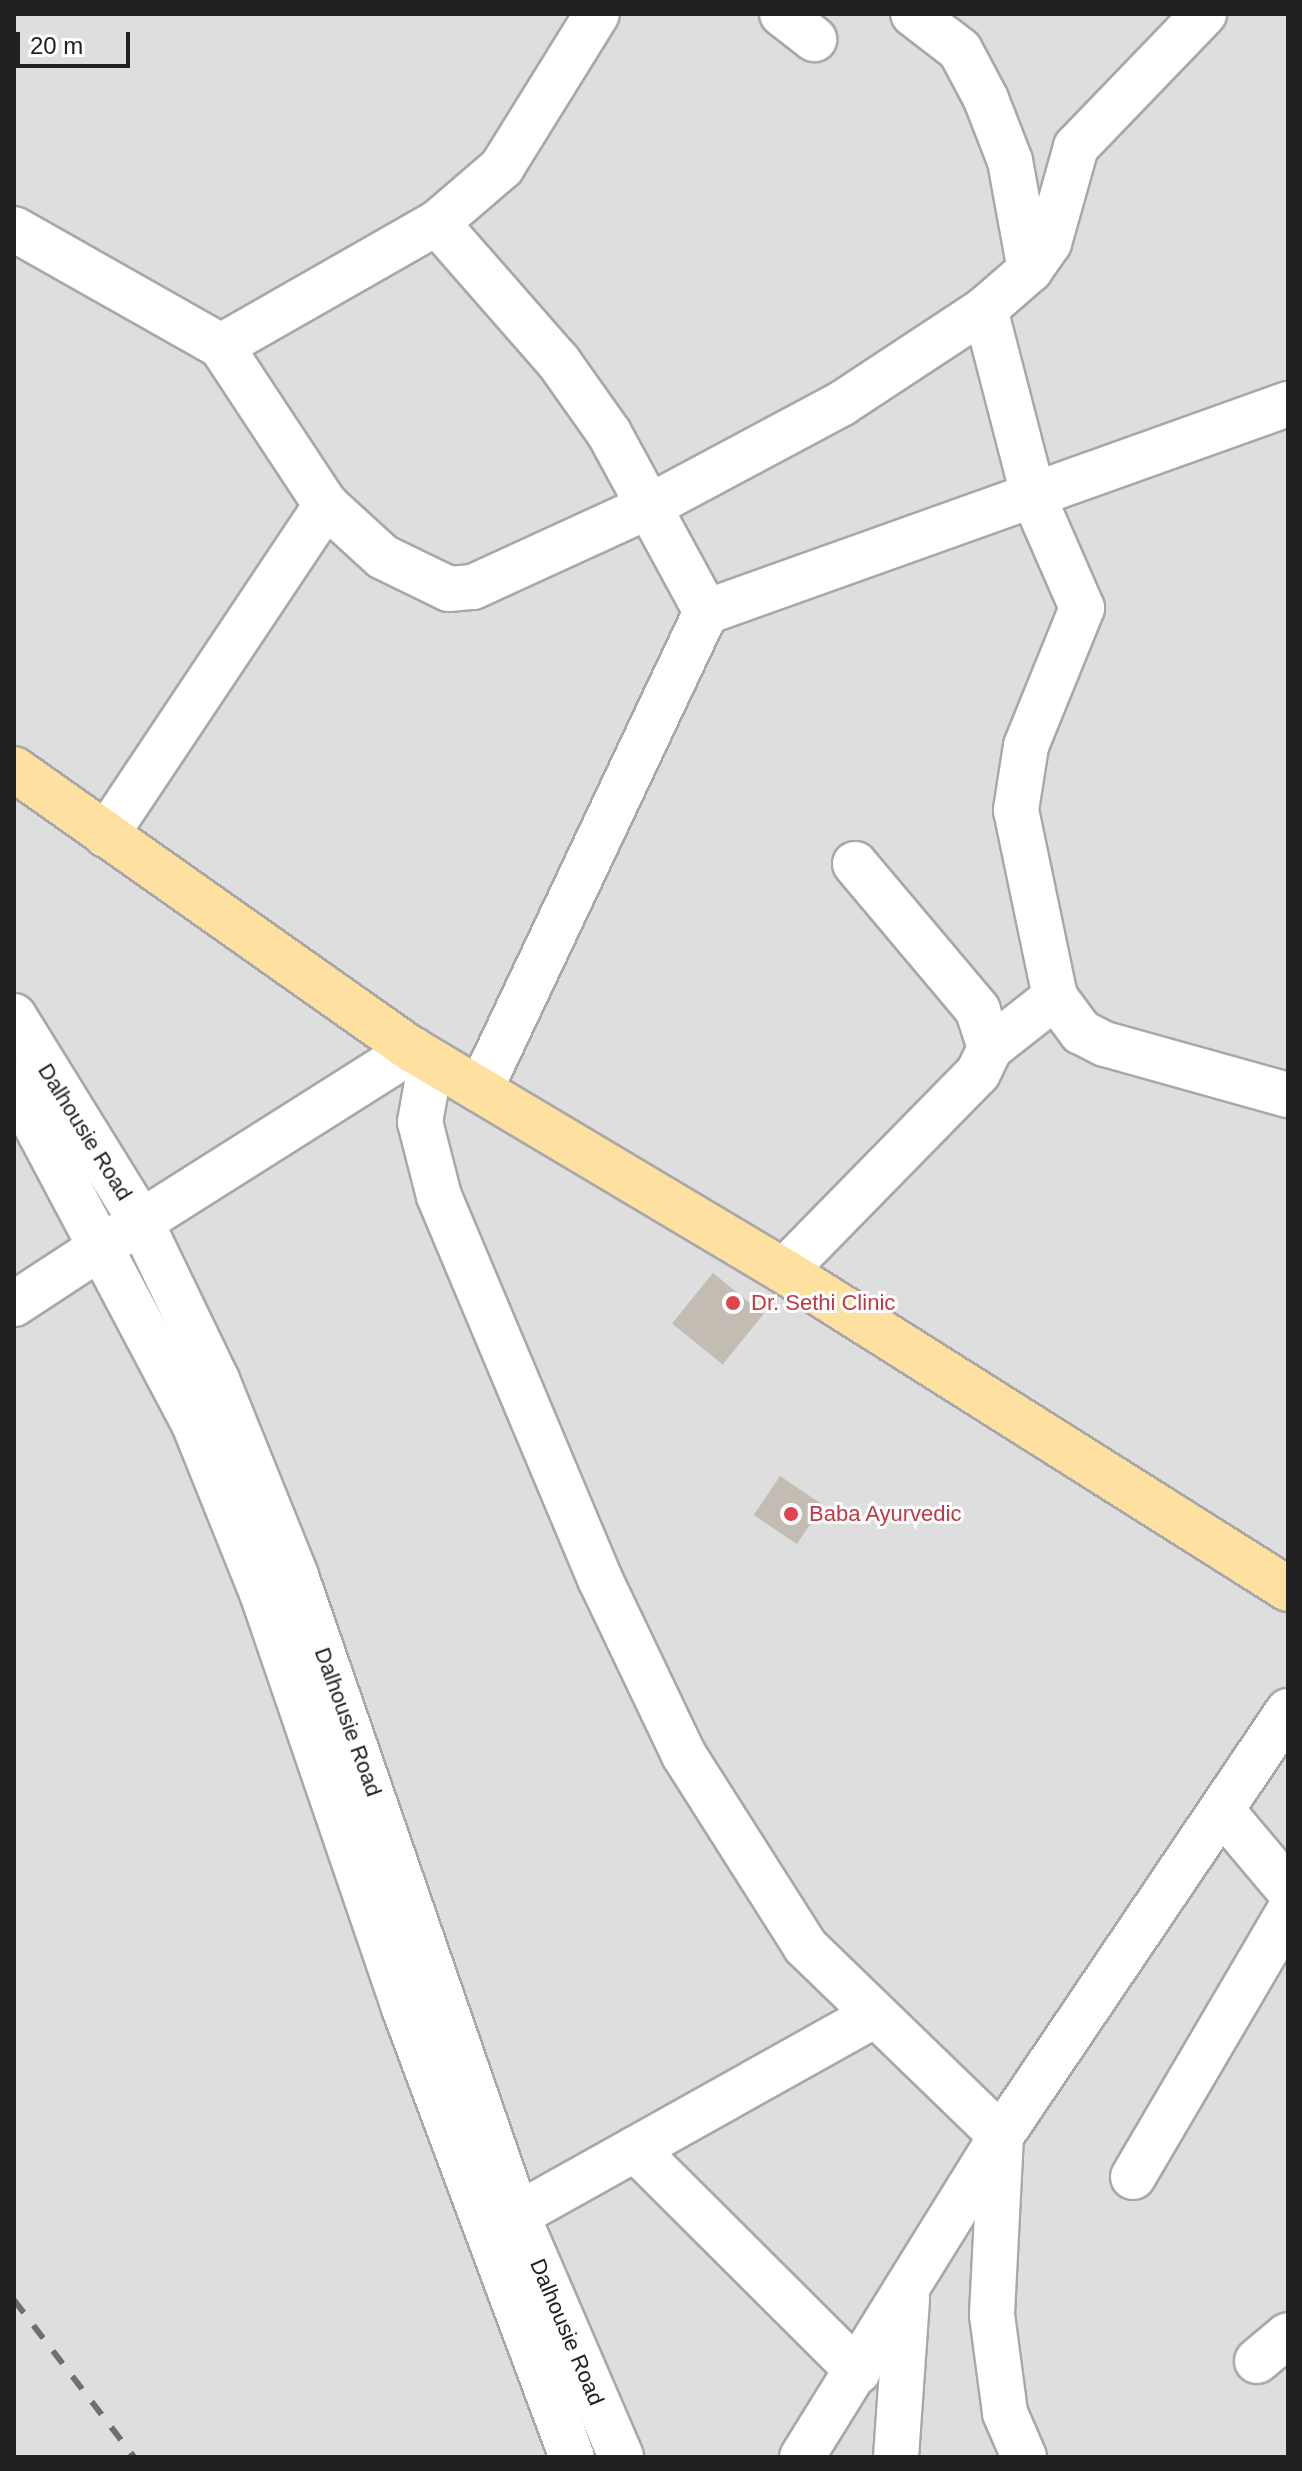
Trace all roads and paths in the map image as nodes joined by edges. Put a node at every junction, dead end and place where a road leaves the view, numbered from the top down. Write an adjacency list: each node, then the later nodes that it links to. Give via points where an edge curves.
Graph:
1 (597, 14): 4 (street, via 502,167)
2 (913, 14): 6 (street, via 960,50 977,79 1010,161)
3 (1204, 14): 6 (street, via 1076,147 1062,178 1059,217)
4 (437, 223): 8 (street); 12 (street, via 558,361)
5 (14, 229): 8 (street)
6 (1030, 270): 7 (street)
7 (985, 309): 10 (street); 12 (street, via 841,404)
8 (221, 346): 11 (street)
9 (1288, 404): 10 (street)
10 (1034, 498): 13 (street); 17 (street, via 1082,608 1026,746 1016,810)
11 (326, 505): 12 (street, via 383,557 449,589 473,587); 15 (street)
12 (650, 506): 13 (street)
13 (706, 612): 22 (street)
14 (14, 769): 15 (main road)
15 (106, 835): 20 (main road)
16 (855, 864): 19 (street, via 978,1010)
17 (1055, 997): 19 (street); 23 (street, via 1081,1032 1105,1044)
18 (14, 1016): 24 (street, Dalhousie Road)
19 (990, 1048): 26 (street, via 978,1073)
20 (422, 1056): 22 (main road); 24 (street); 34 (street, via 420,1122 439,1196 600,1579 684,1755 762,1888)
21 (14, 1084): 25 (street, Dalhousie Road)
22 (480, 1090): 26 (main road)
23 (1288, 1095)
24 (141, 1222): 25 (street); 31 (street, Dalhousie Road, via 253,1468)
25 (104, 1245): 27 (street); 31 (street, Dalhousie Road, via 194,1424)
26 (784, 1271): 28 (main road)
27 (14, 1304)
28 (1288, 1589)
29 (1288, 1711): 30 (street)
30 (1224, 1813): 32 (street); 35 (street)
31 (363, 1821): 38 (street, Dalhousie Road); 41 (street, Dalhousie Road, via 404,2008)
32 (1288, 1889)
33 (1288, 1913): 37 (street)
34 (873, 2016): 35 (street); 36 (street)
35 (1001, 2136): 39 (street); 45 (street, via 992,2315 1005,2413)
36 (635, 2149): 38 (street); 40 (street)
37 (1133, 2177)
38 (517, 2215): 42 (street, Dalhousie Road)
39 (907, 2296): 40 (street); 44 (street)
40 (858, 2371): 43 (street)
41 (572, 2457)
42 (621, 2457)
43 (802, 2457)
44 (896, 2457)
45 (1024, 2457)

